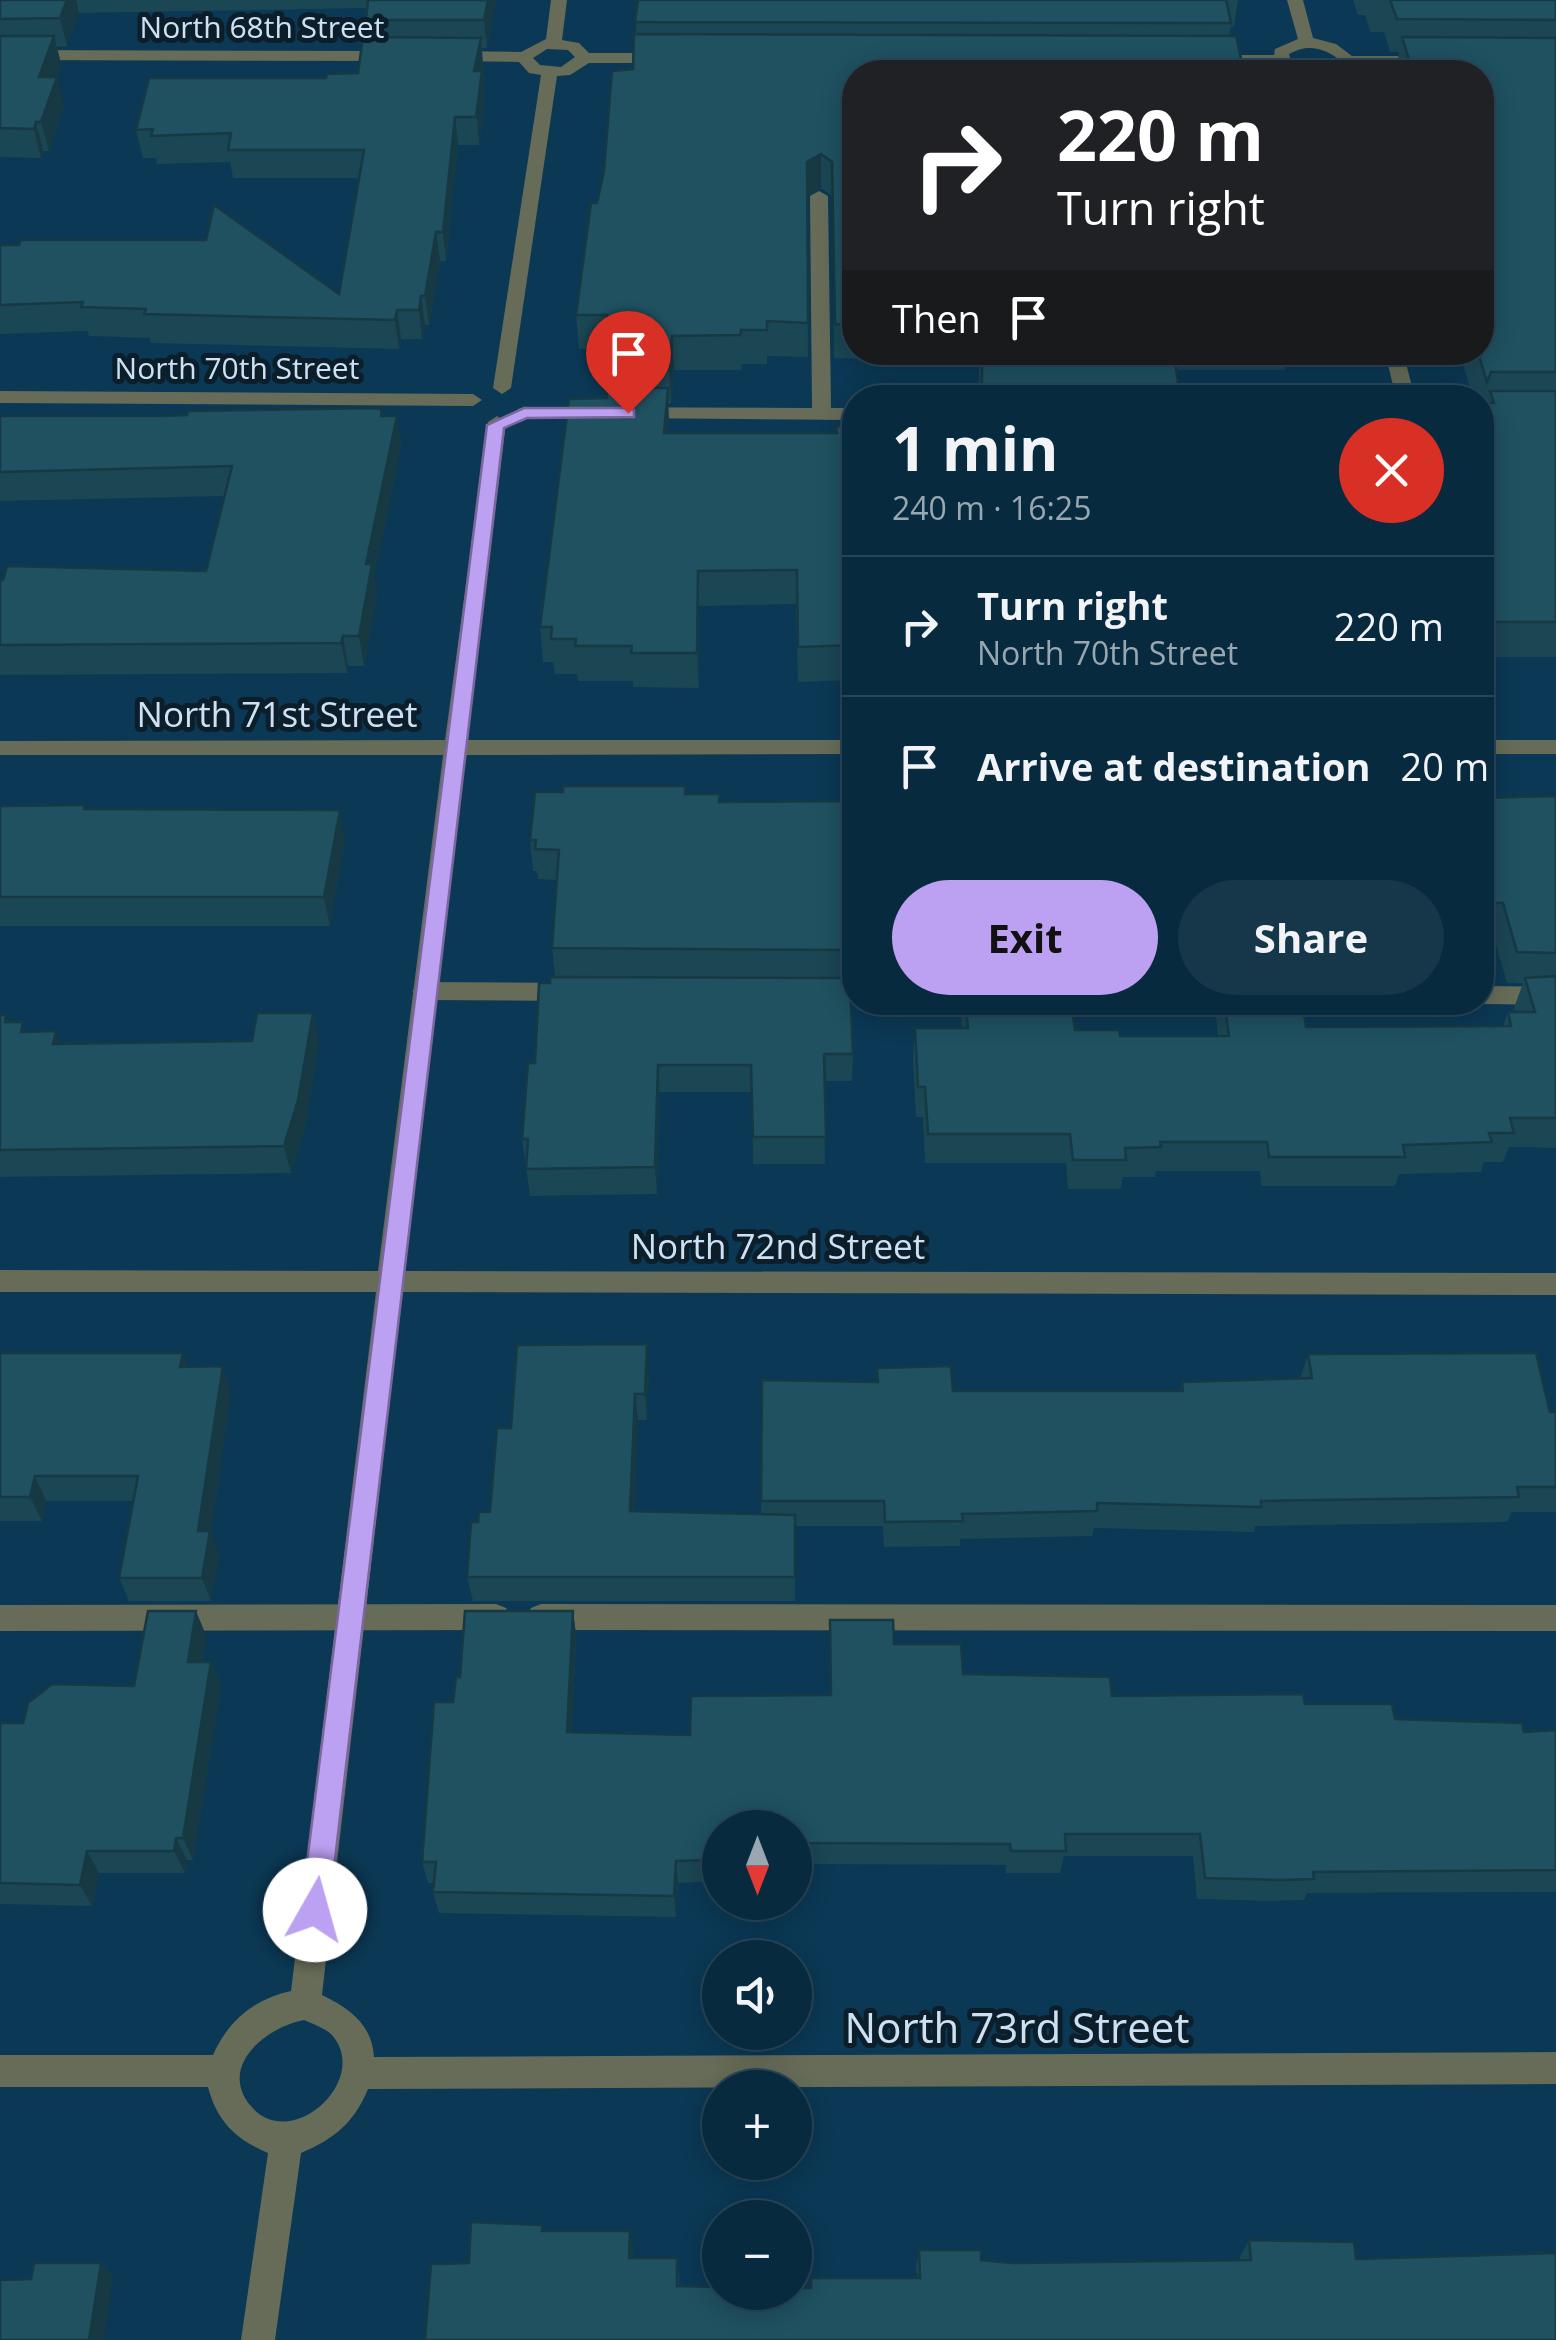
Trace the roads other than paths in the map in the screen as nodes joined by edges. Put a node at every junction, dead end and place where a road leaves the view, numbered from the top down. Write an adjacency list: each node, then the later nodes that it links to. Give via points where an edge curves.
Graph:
1 (559, 0): 3 (street)
2 (1295, 0): 4 (street)
3 (554, 43): 8 (street); 9 (street, via 573,46)
4 (1307, 43): 12 (street, via 1286,48); 13 (street, via 1333,47)
5 (0, 55): 6 (street, North 68th Street)
6 (412, 56)
7 (432, 56): 8 (street, North 68th Street)
8 (524, 57): 14 (street, via 528,67)
9 (586, 58): 10 (street); 14 (street, via 572,70)
10 (683, 58)
11 (1190, 60): 12 (street)
12 (1281, 60)
13 (1338, 60)
14 (549, 74): 16 (street)
15 (820, 196): 20 (street)
16 (502, 388): 18 (street); 19 (street, via 525,396)
17 (0, 397): 18 (street, North 70th Street)
18 (474, 400): 22 (street, via 476,416)
19 (524, 413): 20 (street); 22 (street)
20 (822, 414): 21 (street)
21 (842, 414)
22 (497, 422): 26 (street)
23 (1494, 747): 24 (street)
24 (1556, 747)
25 (0, 748): 26 (street, North 71st Street)
26 (455, 748): 27 (street, North 71st Street); 28 (street)
27 (842, 748)
28 (424, 992): 29 (street); 33 (street)
29 (586, 992)
30 (1494, 996): 31 (street)
31 (1556, 996)
32 (0, 1281): 33 (street, North 72nd Street)
33 (393, 1281): 34 (street, North 72nd Street); 35 (street)
34 (1556, 1284)
35 (349, 1616): 36 (street); 37 (street); 38 (street)
36 (0, 1618)
37 (1556, 1618)
38 (305, 2004): 41 (street, via 262,2014 232,2049); 42 (street, via 343,2020 355,2037)
39 (1556, 2068): 42 (street, North 73rd Street)
40 (0, 2071): 41 (street)
41 (225, 2071): 43 (street, via 234,2112 267,2137)
42 (358, 2072): 43 (street, via 348,2103 332,2120)
43 (286, 2140): 44 (street)
44 (258, 2340)

